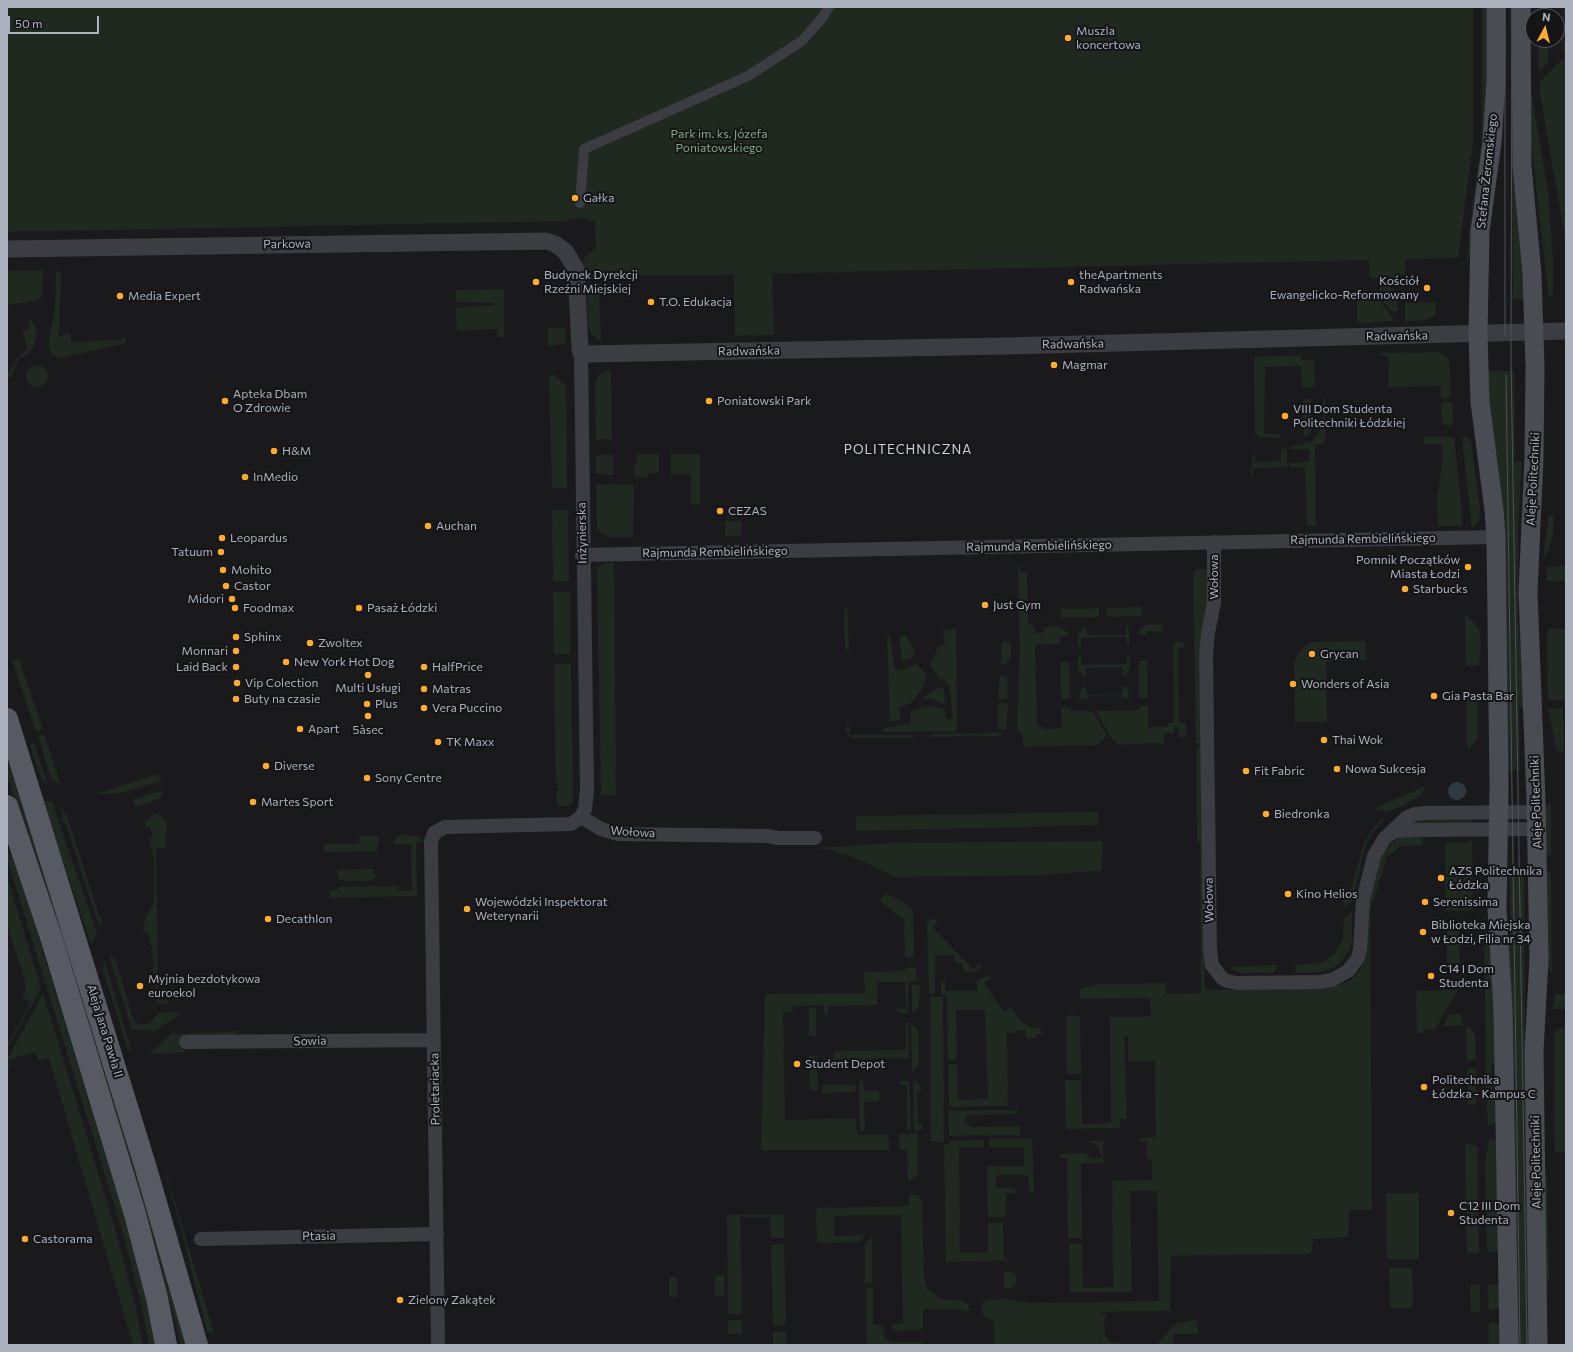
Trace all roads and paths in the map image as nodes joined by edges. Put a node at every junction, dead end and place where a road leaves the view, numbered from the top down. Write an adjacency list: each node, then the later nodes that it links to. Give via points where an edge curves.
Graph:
1 (829, 7): 4 (street, via 802,41 748,76 584,149)
2 (1496, 7): 9 (main road, Stefana Żeromskiego, via 1496,83 1492,142 1480,231)
3 (1521, 7): 8 (main road, via 1522,166 1532,274)
4 (580, 203)
5 (7, 249): 6 (street, Parkowa, via 538,240 555,244)
6 (565, 251): 10 (street, Inżynierska, via 573,261 578,274)
7 (1566, 331): 8 (street, Radwańska)
8 (1534, 332): 9 (street, Radwańska); 17 (main road, Aleje Politechniki, via 1535,421 1528,619)
9 (1478, 334): 10 (street, Radwańska); 11 (main road, via 1482,422)
10 (581, 353): 13 (street, Inżynierska)
11 (1496, 537): 12 (street, Rajmunda Rembielińskiego); 18 (main road)
12 (1214, 542): 13 (street, Rajmunda Rembielińskiego); 18 (street, Wołowa, via 1214,603 1206,654 1210,950 1212,965 1217,973 1227,981 1237,983 1319,982 1338,978 1348,972 1358,958 1363,900 1378,846 1401,822 1414,814)
13 (582, 555): 16 (street, Inżynierska, via 587,790)
14 (7, 719): 26 (main road, Aleja Jana Pawła II, via 161,1216)
15 (7, 806): 20 (main road, Aleja Jana Pawła II)
16 (581, 817): 19 (street, Wołowa, via 601,829 618,834); 21 (street, Proletariacka, via 566,826 445,827 434,833 431,846)
17 (1536, 820): 18 (street, Wołowa); 29 (main road, Aleje Politechniki, via 1539,959 1534,1059)
18 (1498, 821): 28 (main road, via 1497,909 1503,1017)
19 (815, 838)
20 (13, 839): 25 (main road, Aleja Jana Pawła II, via 52,940 135,1214 157,1298)
21 (434, 1040): 22 (street, Sowia); 23 (street, Proletariacka)
22 (186, 1042)
23 (437, 1234): 24 (street, Ptasia); 27 (street, Proletariacka)
24 (201, 1238)
25 (166, 1345)
26 (197, 1345)
27 (438, 1345)
28 (1509, 1345)
29 (1538, 1345)

